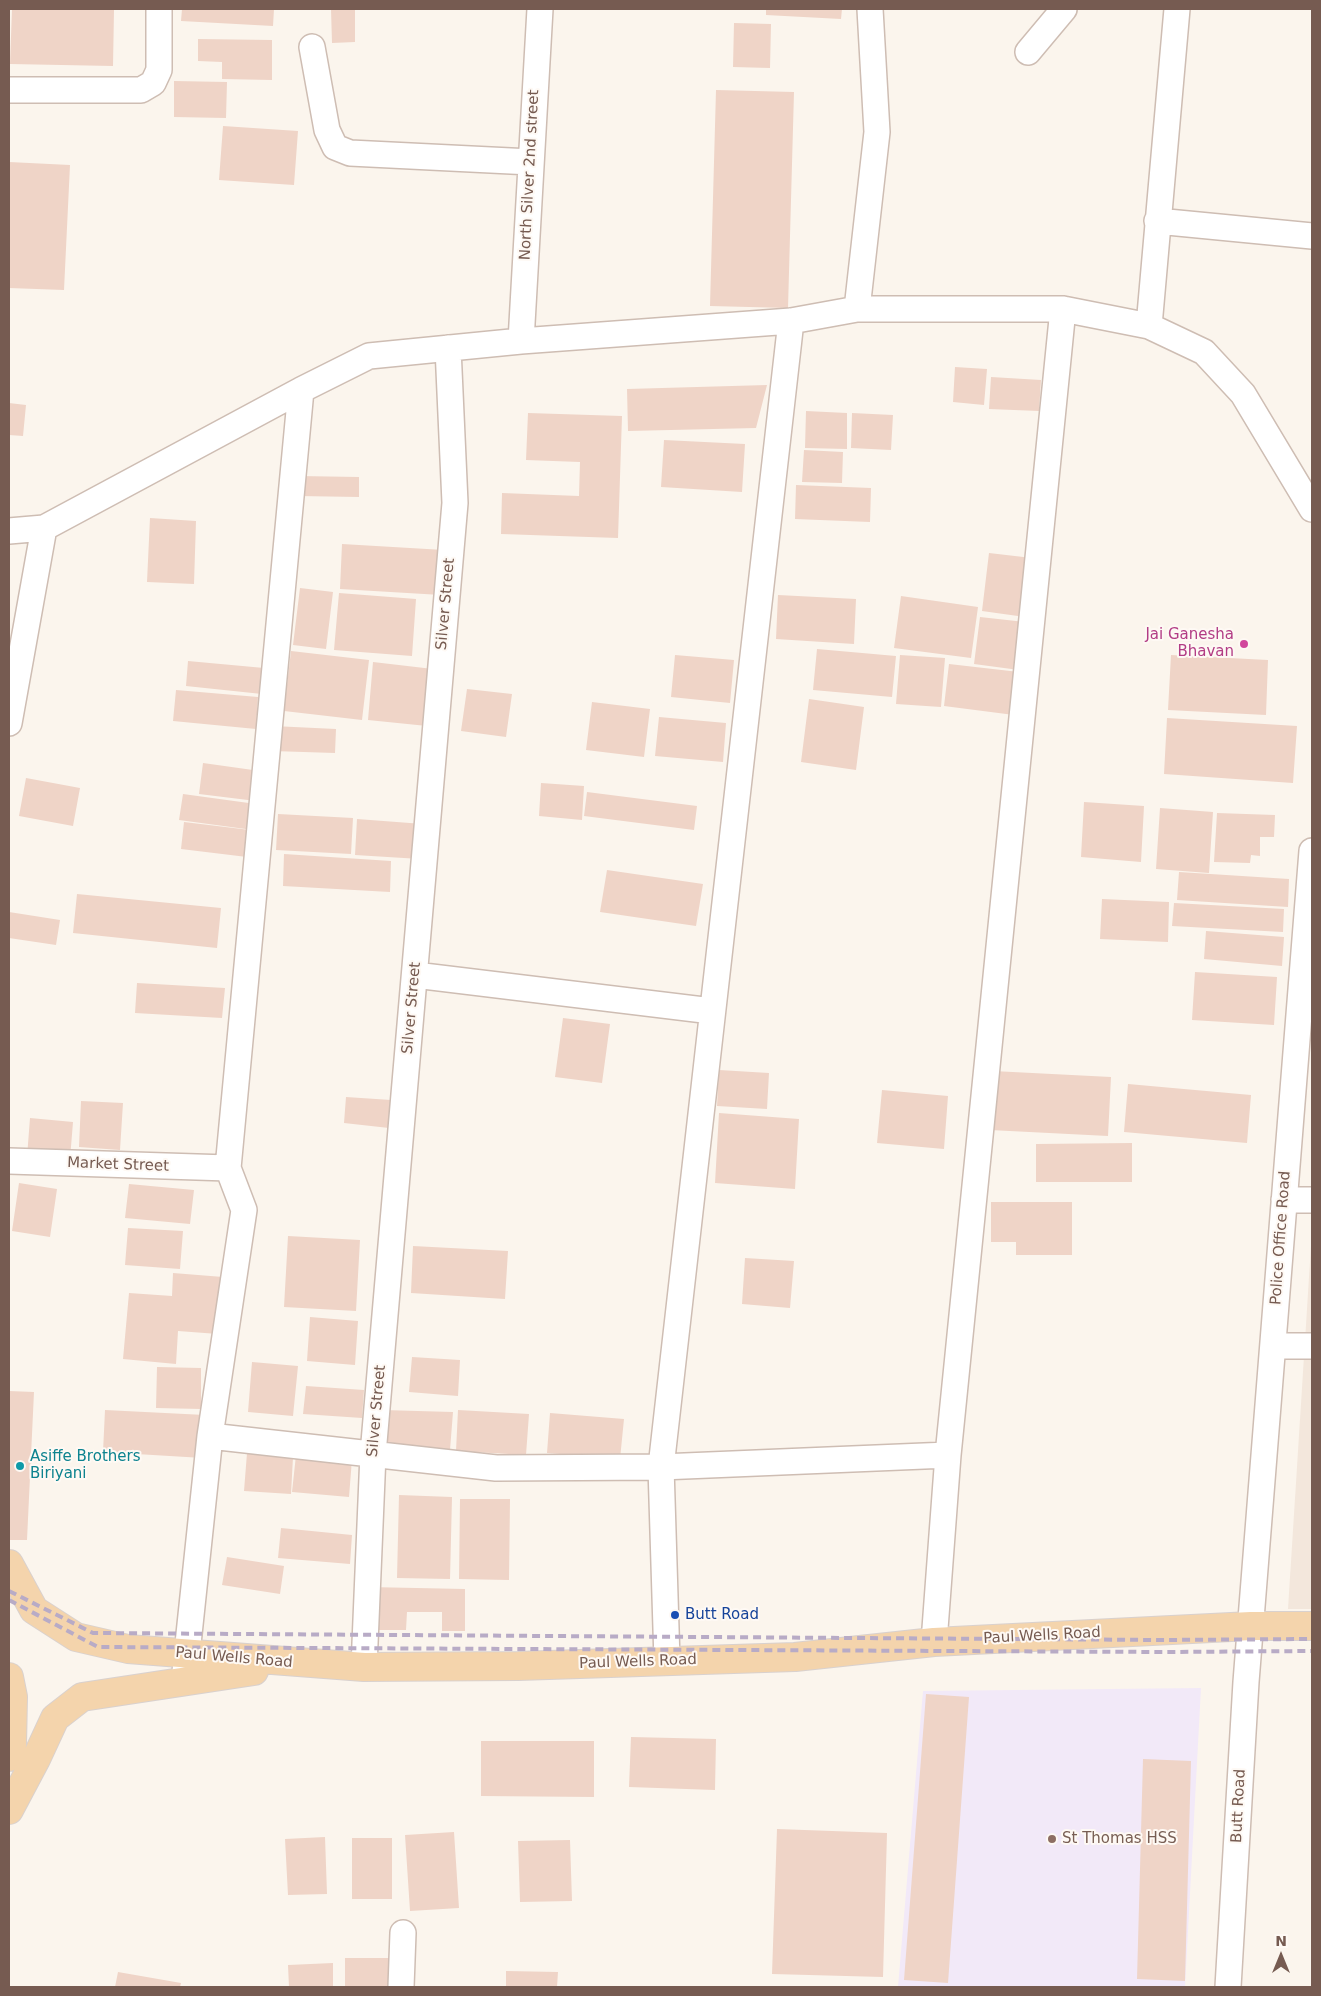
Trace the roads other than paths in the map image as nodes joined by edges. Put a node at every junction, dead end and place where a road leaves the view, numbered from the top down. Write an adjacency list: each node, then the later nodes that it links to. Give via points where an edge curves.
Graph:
1 (159, 9): 8 (street, via 159,70 153,83 141,90)
2 (540, 9): 9 (street, North Silver 2nd street)
3 (870, 9): 12 (street, via 877,132)
4 (1064, 9): 7 (street)
5 (1177, 9): 10 (street)
6 (312, 47): 9 (street, via 327,130 335,147 350,153)
7 (1028, 52)
8 (9, 90)
9 (531, 162): 16 (street, North Silver 2nd street)
10 (1157, 221): 11 (street); 15 (street)
11 (1312, 236)
12 (857, 309): 13 (street); 14 (street)
13 (1063, 309): 15 (street); 35 (street)
14 (791, 321): 16 (street); 26 (street)
15 (1149, 326): 19 (street, via 1204,352 1243,394)
16 (521, 341): 17 (street)
17 (448, 348): 18 (street, via 369,356); 25 (street, Silver Street, via 455,503)
18 (301, 390): 20 (street); 28 (street)
19 (1312, 509)
20 (44, 528): 21 (street); 22 (street)
21 (9, 531)
22 (9, 723)
23 (1312, 851): 24 (street, Police Office Road)
24 (1307, 972): 29 (street, Police Office Road)
25 (415, 974): 26 (street); 34 (street, Silver Street)
26 (712, 1011): 36 (street)
27 (9, 1161): 28 (street, Market Street)
28 (228, 1168): 33 (street, via 244,1210)
29 (1284, 1200): 30 (street); 31 (street, Police Office Road)
30 (1312, 1200)
31 (1273, 1346): 32 (street); 38 (street, Police Office Road)
32 (1312, 1346)
33 (210, 1436): 34 (street); 41 (street)
34 (373, 1454): 36 (street, via 496,1468); 44 (street, Silver Street)
35 (948, 1455): 36 (street); 40 (street)
36 (661, 1467): 42 (street)
37 (9, 1564): 41 (main road, Paul Wells Road, via 34,1610 76,1636 128,1649)
38 (1252, 1626): 39 (main road, Paul Wells Road); 40 (main road, Paul Wells Road); 51 (street, Butt Road)
39 (1312, 1626)
40 (934, 1642): 42 (main road, Paul Wells Road, via 795,1656)
41 (187, 1654): 43 (main road, Paul Wells Road); 46 (street)
42 (667, 1661): 44 (main road, Paul Wells Road)
43 (307, 1664): 44 (main road, Paul Wells Road); 46 (main road)
44 (364, 1667)
45 (9, 1677): 47 (main road, via 13,1696)
46 (184, 1681): 48 (main road, via 82,1696 56,1718)
47 (9, 1757)
48 (9, 1810)
49 (403, 1933): 50 (street)
50 (401, 1987)
51 (1228, 1987)

